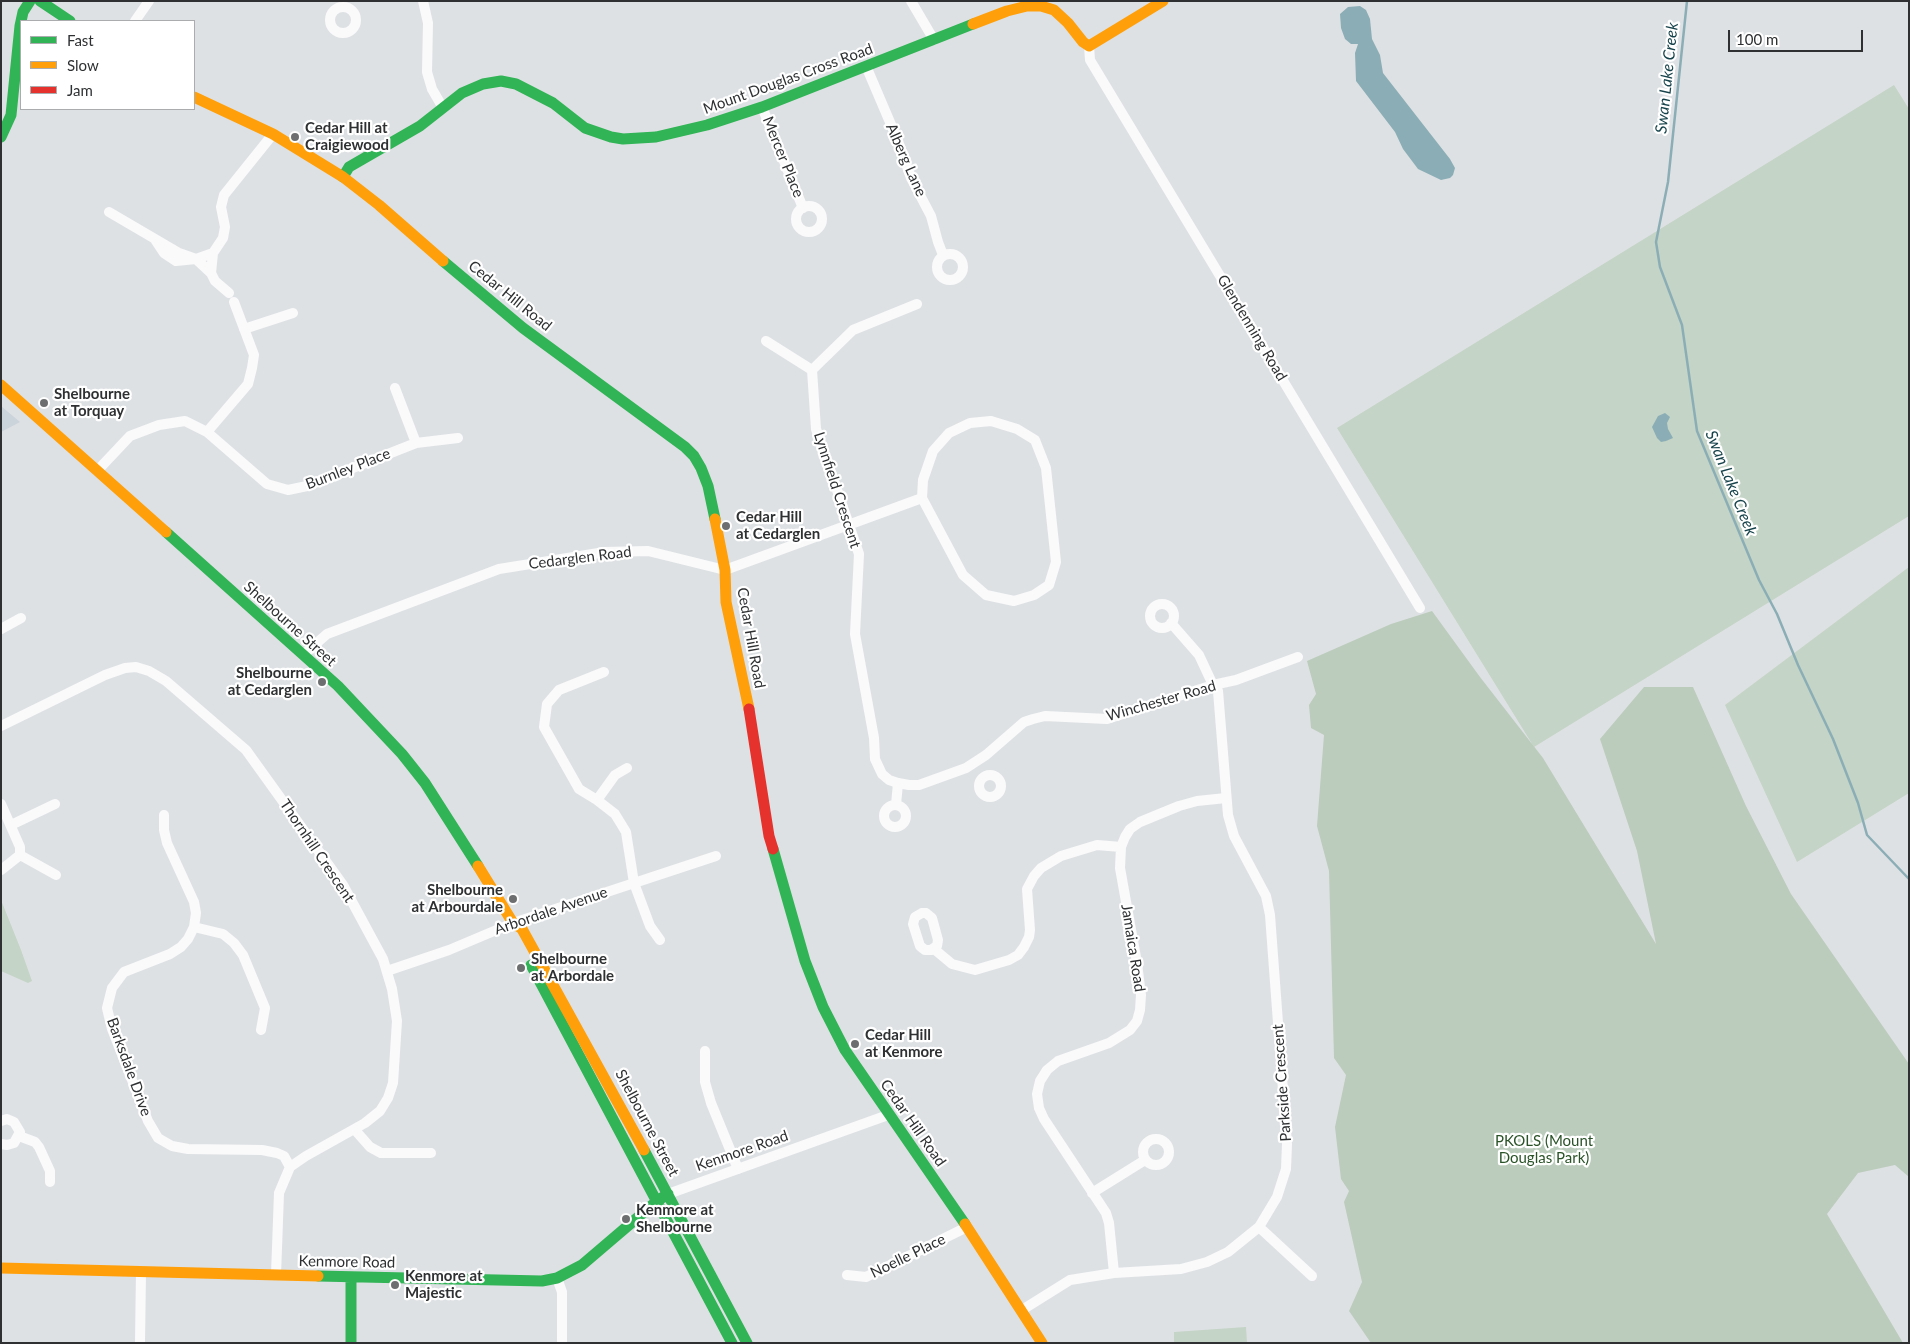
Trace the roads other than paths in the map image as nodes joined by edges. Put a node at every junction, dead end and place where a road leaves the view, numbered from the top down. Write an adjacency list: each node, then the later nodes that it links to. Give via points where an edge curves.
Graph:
1 (30, 1): 7 (street)
2 (40, 1): 8 (street)
3 (149, 1): 9 (street)
4 (423, 1): 17 (street, via 428,23 427,72)
5 (911, 1): 11 (street)
6 (1163, 1): 12 (street)
7 (21, 20)
8 (68, 20)
9 (136, 20)
10 (20, 26): 15 (street)
11 (934, 40): 12 (street, Mount Douglas Cross Road, via 1007,11 1041,6 1054,10); 13 (street, Mount Douglas Cross Road)
12 (1089, 46): 41 (street, Glendenning Road, via 1090,60)
13 (866, 66): 16 (street, Mount Douglas Cross Road); 24 (street, Alberg Lane, via 901,148 910,178 931,216)
14 (195, 97): 18 (street, Cedar Hill Road)
15 (17, 102): 19 (street)
16 (762, 107): 17 (street, Mount Douglas Cross Road, via 656,137 623,139 585,128 553,103 516,84 500,81 462,93); 21 (street, Mercer Place)
17 (443, 108): 20 (street, Mount Douglas Cross Road, via 412,131 349,168)
18 (272, 134): 20 (street, Cedar Hill Road); 23 (street, via 224,195 221,207 225,227 223,238)
19 (1, 137)
20 (343, 177): 40 (street, Cedar Hill Road, via 523,328 685,446 702,468 708,486)
21 (803, 208)
22 (109, 212): 25 (street, via 179,253)
23 (213, 253): 25 (street); 26 (street)
24 (943, 255)
25 (196, 259): 26 (street)
26 (212, 273): 29 (street, via 215,281 232,298)
27 (917, 304): 31 (street, via 853,330)
28 (293, 313): 29 (street)
29 (244, 329): 34 (street, via 254,355 248,384)
30 (766, 341): 31 (street)
31 (812, 370): 39 (street, Lynnfield Crescent, via 816,429)
32 (1, 385): 37 (street, Shelbourne Street)
33 (395, 388): 36 (street)
34 (207, 432): 36 (street, Burnley Place, via 267,484 288,490 307,486); 37 (street, Burnley Place, via 185,421 159,425 130,436)
35 (458, 438): 36 (street, Burnley Place)
36 (416, 443)
37 (97, 471): 45 (street, Shelbourne Street)
38 (922, 498): 38 (street, via 963,575 986,595 1014,601 1034,596 1049,585 1056,562 1046,468 1035,440 992,421 970,423 949,433 933,451 923,480); 39 (street)
39 (850, 524): 40 (street); 53 (street, Lynnfield Crescent, via 859,554 855,634 874,738 874,759 882,774)
40 (725, 570): 45 (street, Cedarglen Road, via 648,551 605,552 498,569 328,634); 74 (street, Cedar Hill Road, via 726,602 750,714 769,836 805,961 845,1050)
41 (1420, 608)
42 (21, 618): 44 (street)
43 (1171, 623): 48 (street, Parkside Crescent, via 1199,655)
44 (1, 628)
45 (303, 655): 67 (street, Shelbourne Street, via 338,686 402,754 452,823)
46 (1298, 657): 48 (street, Winchester Road)
47 (604, 672): 55 (street, via 559,690 547,704 544,726 579,789)
48 (1213, 685): 50 (street, Winchester Road, via 1107,720 1045,716 1033,719 1024,722); 54 (street, Parkside Crescent, via 1218,692)
49 (1, 726): 71 (street, Thornhill Crescent, via 125,668 149,671 166,681 246,750 343,885)
50 (976, 762): 52 (street); 53 (street, Winchester Road, via 919,785)
51 (627, 768): 55 (street, via 615,775)
52 (986, 777)
53 (898, 783): 58 (street)
54 (1226, 798): 61 (street, via 1197,801 1140,822 1130,829); 88 (street, Parkside Crescent, via 1234,836 1263,889 1270,915 1287,1153 1286,1169 1276,1197)
55 (598, 800): 66 (street, via 615,814 626,832)
56 (1, 804): 60 (street)
57 (55, 804): 60 (street)
58 (896, 805)
59 (164, 815): 68 (street, via 167,843 194,902)
60 (11, 825): 62 (street)
61 (1121, 847): 70 (street, via 1097,845 1061,856 1041,868 1027,890 1029,937 1018,955 1009,960 975,970 952,964); 84 (street, Jamaica Road, via 1120,868 1141,996 1137,1021 1130,1030 1109,1043 1058,1061 1047,1070 1037,1094 1044,1119)
62 (20, 855): 64 (street); 65 (street)
63 (716, 856): 66 (street, Arbordale Avenue)
64 (1, 870)
65 (56, 875)
66 (634, 883): 67 (street, Arbordale Avenue); 69 (street, via 650,926)
67 (514, 923): 71 (street, Arbordale Avenue); 85 (street, Shelbourne Street, via 522,929); 86 (street, Shelbourne Street, via 513,932)
68 (194, 927): 72 (street, via 223,934 243,955 265,1008); 81 (street, Barksdale Drive, via 181,947 124,972 112,988 107,1008 148,1121 158,1138 172,1146 262,1150 284,1156)
69 (660, 940)
70 (934, 949)
71 (388, 971): 76 (street, Thornhill Crescent, via 397,1021 393,1083 380,1111)
72 (261, 1030)
73 (705, 1051): 82 (street, via 705,1082)
74 (888, 1115): 82 (street, Kenmore Road); 87 (street, Cedar Hill Road)
75 (1, 1120): 77 (street, via 14,1122 19,1128)
76 (355, 1130): 79 (street, via 370,1147 381,1152); 81 (street, Thornhill Crescent)
77 (19, 1136): 78 (street, via 10,1144); 83 (street, via 36,1142 40,1147 50,1170)
78 (1, 1144)
79 (431, 1153)
80 (1145, 1160): 84 (street)
81 (290, 1167): 92 (street, via 279,1194)
82 (738, 1169): 85 (street, Kenmore Road)
83 (50, 1182)
84 (1092, 1193): 91 (street, Jamaica Road, via 1109,1223)
85 (668, 1194): 86 (street, Kenmore Road); 102 (street, Shelbourne Street)
86 (657, 1201): 96 (street, Kenmore Road, via 595,1256); 101 (street, Shelbourne Street)
87 (967, 1227): 93 (street, Noelle Place, via 866,1277); 97 (street, Cedar Hill Road)
88 (1259, 1227): 91 (street, Parkside Crescent, via 1228,1252 1207,1262 1181,1270); 95 (street)
89 (1, 1268): 90 (street, Kenmore Road)
90 (141, 1272): 92 (street, Kenmore Road); 98 (street)
91 (1114, 1273): 97 (street, Parkside Crescent, via 1070,1280)
92 (276, 1275): 94 (street, Kenmore Road)
93 (846, 1275)
94 (352, 1276): 96 (street, Kenmore Road, via 527,1281); 99 (street)
95 (1312, 1276)
96 (557, 1278): 100 (street, via 562,1292)
97 (1022, 1310): 103 (street, Cedar Hill Road)
98 (140, 1343)
99 (351, 1343)
100 (562, 1343)
101 (732, 1343)
102 (747, 1343)
103 (1042, 1343)

